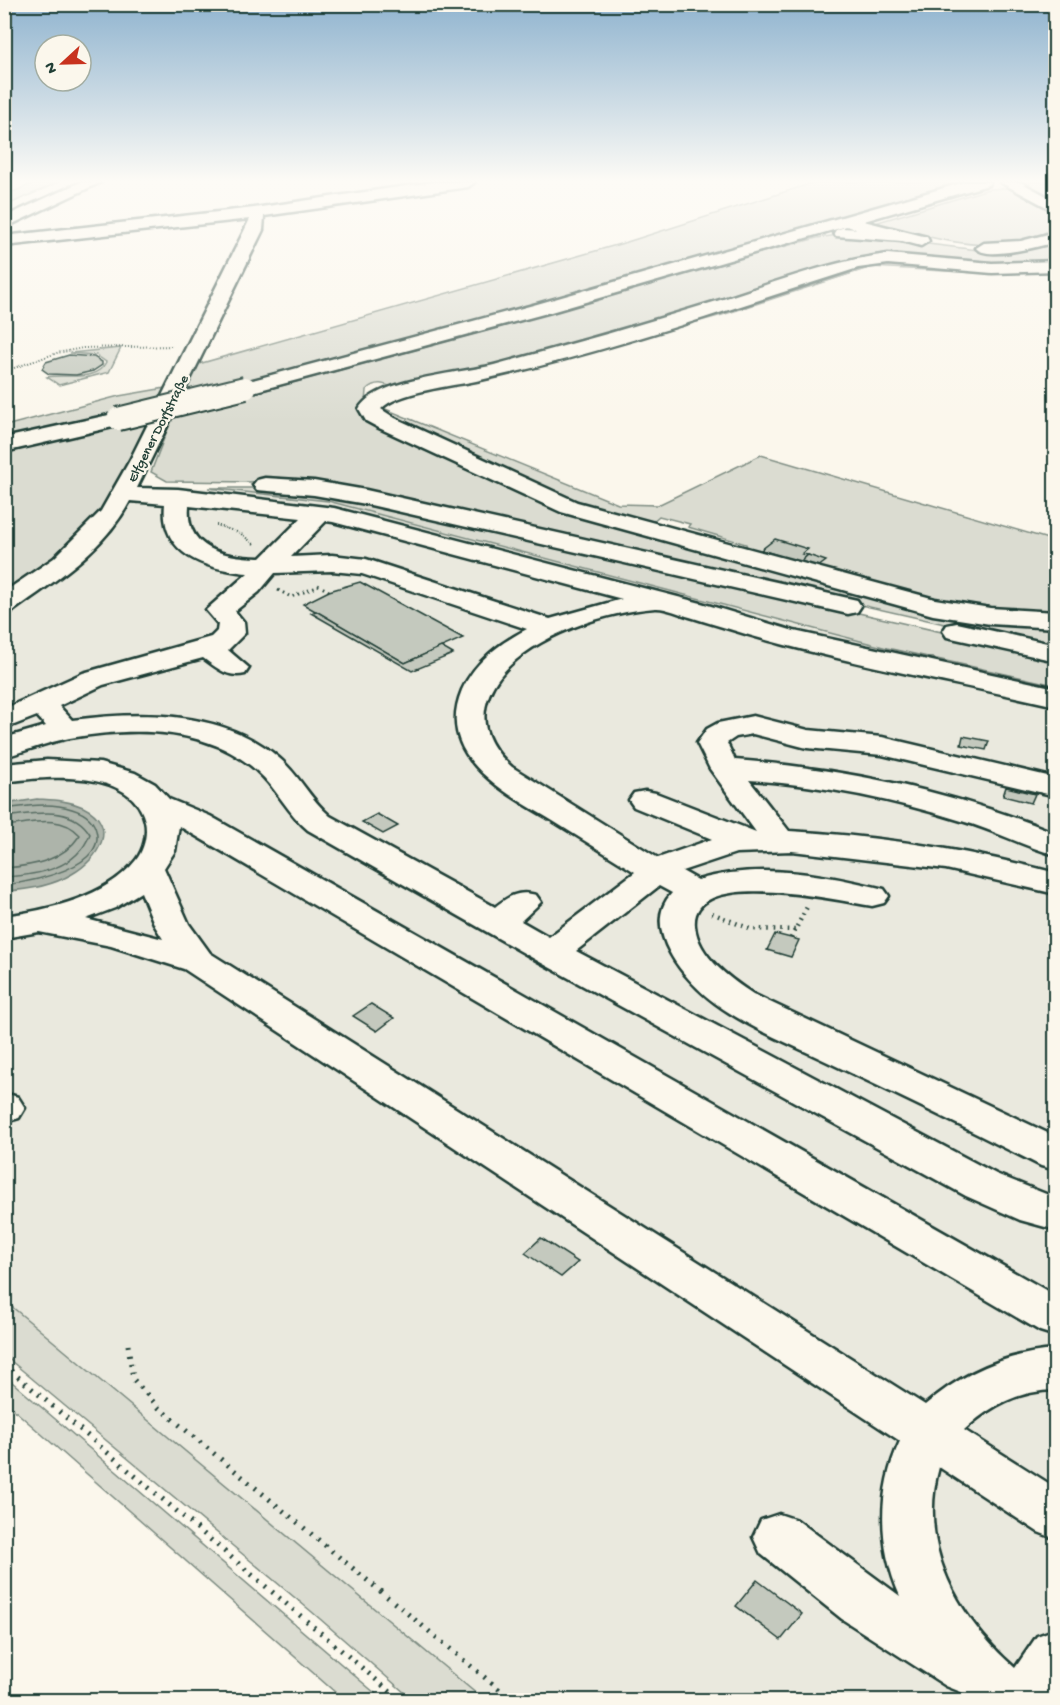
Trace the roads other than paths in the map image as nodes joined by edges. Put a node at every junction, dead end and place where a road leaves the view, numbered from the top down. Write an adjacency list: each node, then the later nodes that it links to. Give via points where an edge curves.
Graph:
1 (239, 262): 7 (main road, Elfgener Dorfstraße)
2 (708, 262): 6 (main road, bridge, via 245,388)
3 (869, 262): 13 (main road, via 622,336 389,394 370,409 387,423 575,509 933,607)
4 (915, 262): 5 (main road, via 992,268)
5 (1056, 266)
6 (4, 445)
7 (126, 489): 8 (main road); 12 (main road, Elfgener Dorfstraße, via 105,523 86,542); 16 (main road, via 267,485 349,494)
8 (178, 496): 9 (main road); 10 (main road, via 177,523 187,543 228,562)
9 (320, 513): 10 (main road); 11 (main road)
10 (268, 566): 14 (main road, via 332,563 366,567); 15 (main road, via 250,587 213,607 231,621 231,633)
11 (654, 601): 14 (main road, via 598,611); 18 (main road, via 788,638)
12 (4, 605)
13 (1056, 620)
14 (551, 628): 31 (main road, via 509,651 477,687 469,721 477,747 500,773 517,785)
15 (208, 648): 17 (main road); 19 (main road, via 93,679)
16 (1056, 653)
17 (235, 668)
18 (1056, 697)
19 (41, 703): 20 (main road); 21 (main road)
20 (4, 720)
21 (65, 730): 22 (main road); 36 (main road, via 141,724 196,730 232,741 268,764 302,808 320,823 511,913)
22 (4, 748)
23 (725, 769): 25 (main road, via 713,748 714,739 728,729 753,725 807,739 882,746); 28 (main road); 29 (main road, via 809,777 892,794 992,820)
24 (4, 773): 27 (main road, via 64,768 103,773 134,786)
25 (1056, 786)
26 (645, 800): 28 (main road)
27 (155, 805): 30 (main road, via 163,828 161,841); 40 (main road, via 199,823)
28 (765, 842): 31 (main road, via 693,854); 32 (main road, via 912,852)
29 (1056, 845)
30 (147, 867): 35 (main road, via 104,900); 37 (main road, via 172,926)
31 (657, 871): 33 (main road); 36 (main road)
32 (1056, 884)
33 (688, 896): 34 (main road, via 716,885 748,883 816,887); 38 (main road, via 677,923 684,945 707,978 728,995)
34 (872, 896)
35 (23, 924): 37 (main road, via 117,936)
36 (551, 953): 39 (main road, via 981,1185)
37 (197, 961): 42 (main road)
38 (1056, 1155)
39 (1056, 1214)
40 (1056, 1318)
41 (1056, 1370): 42 (main road, via 1013,1377 980,1389 951,1409)
42 (930, 1434): 43 (main road); 46 (main road, via 915,1462 908,1494 907,1530 914,1567 930,1605 953,1642)
43 (1056, 1516)
44 (779, 1537): 46 (main road, via 861,1601)
45 (1056, 1655): 46 (main road)
46 (1009, 1694)

